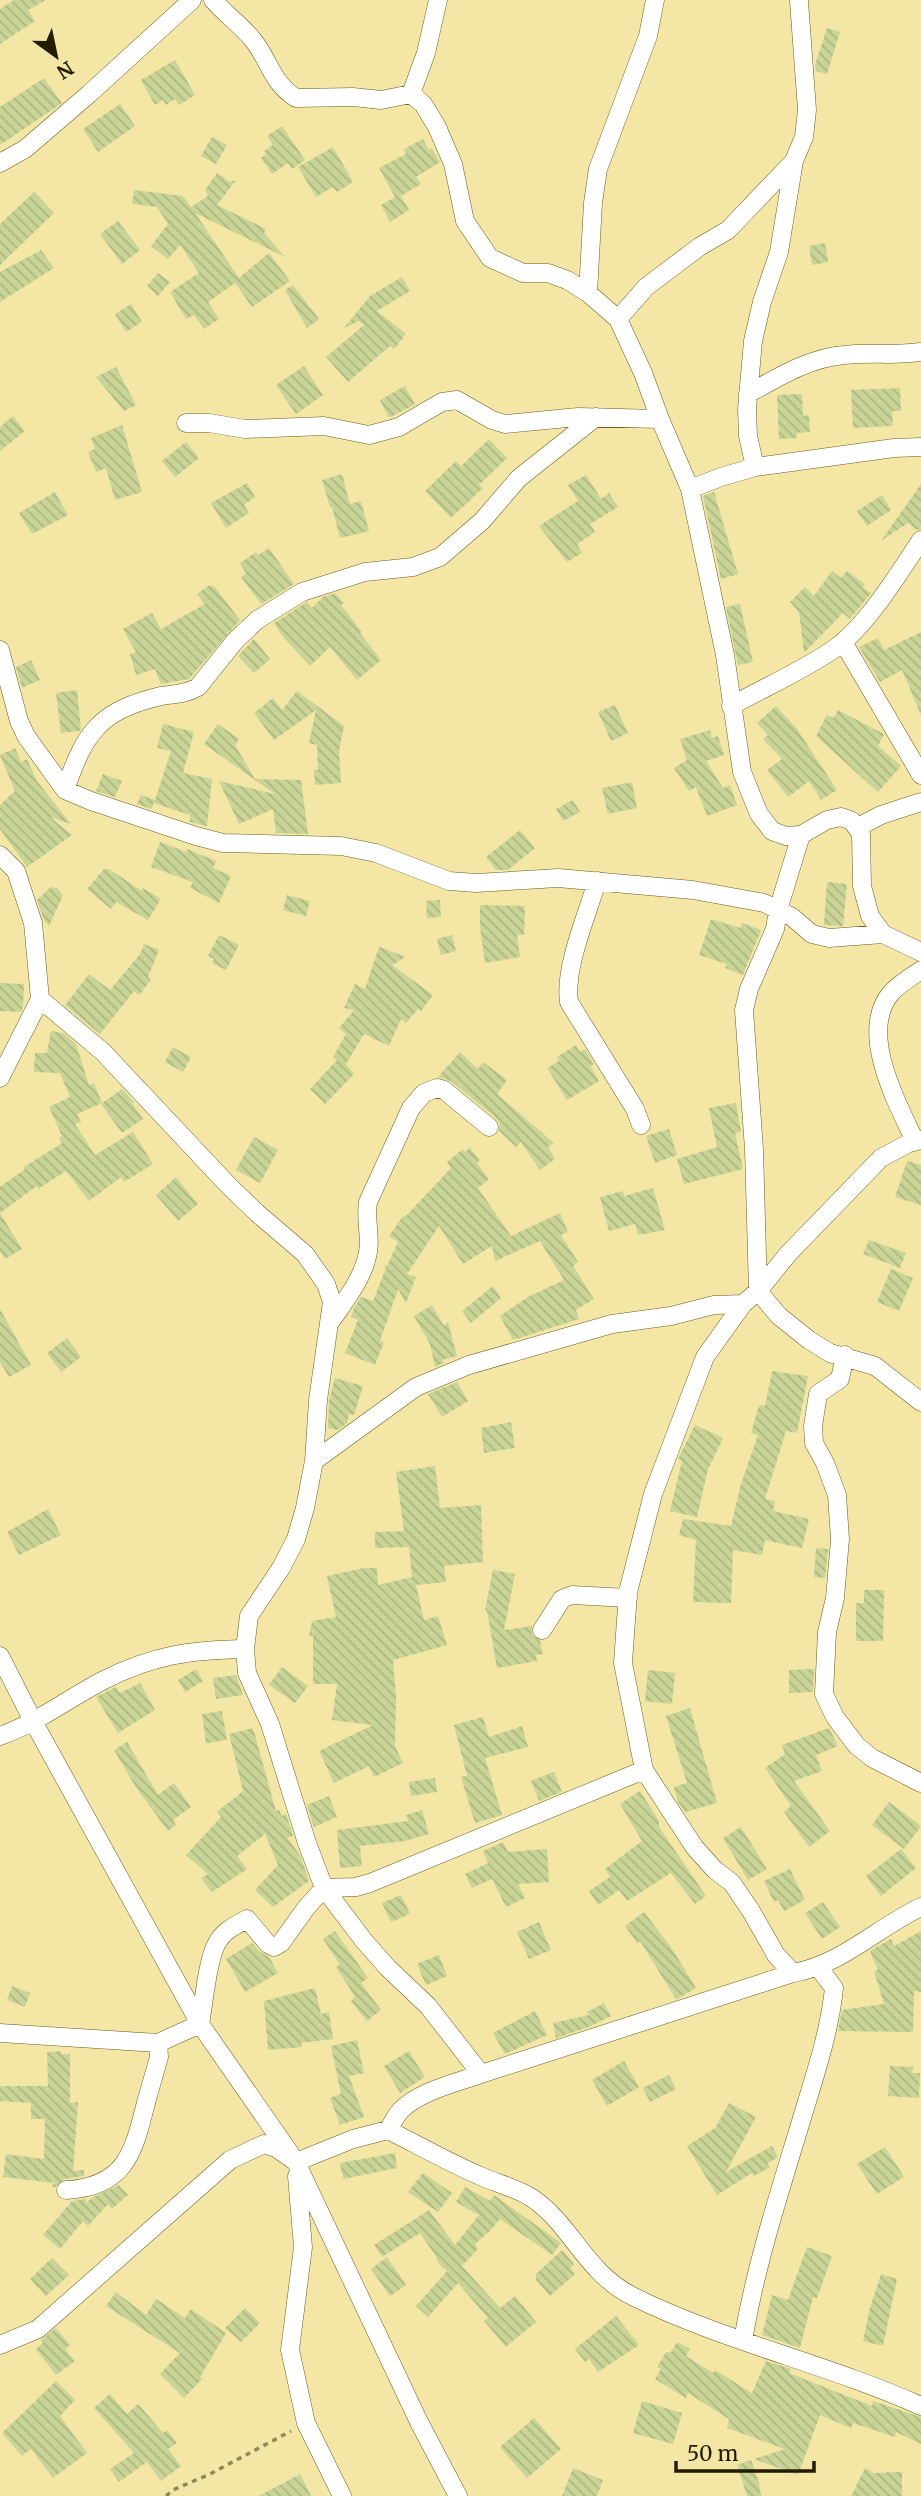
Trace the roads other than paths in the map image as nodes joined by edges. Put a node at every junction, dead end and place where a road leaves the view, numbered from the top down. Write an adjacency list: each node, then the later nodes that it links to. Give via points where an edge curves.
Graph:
1 (192, 0): 8 (street, via 25,149)
2 (213, 0): 6 (street, via 250,36 275,80 296,98 382,100)
3 (438, 0): 6 (street)
4 (655, 0): 9 (street, via 648,36 598,169)
5 (799, 1): 7 (street, via 807,110 804,137)
6 (411, 94): 9 (street, via 437,127 453,164 465,221 490,258 523,273 557,276)
7 (794, 161): 10 (street, via 729,230 646,287); 12 (street, via 779,252 753,341)
8 (0, 163)
9 (588, 293): 10 (street)
10 (618, 319): 14 (street)
11 (921, 352): 12 (street, via 825,358)
12 (748, 394): 17 (street, via 748,436)
13 (596, 417): 14 (street); 15 (street, via 505,424 457,400 442,402 399,427 369,435 324,426 245,429); 24 (street, via 519,478 482,522 440,557 413,567 365,572 302,592 257,620 191,692 159,697 104,719 79,750)
14 (660, 419): 18 (street)
15 (186, 423)
16 (921, 447): 17 (street)
17 (755, 467): 18 (street)
18 (690, 489): 22 (street)
19 (921, 540): 20 (street, via 873,609)
20 (843, 642): 22 (street); 23 (street)
21 (0, 650): 24 (street, via 19,722)
22 (731, 706): 27 (street, via 742,772 759,814 772,831)
23 (921, 775)
24 (65, 790): 29 (street, via 223,843 341,846 376,853 449,881)
25 (921, 803): 26 (street)
26 (858, 827): 27 (street, via 841,817); 31 (street, via 865,901)
27 (801, 835): 30 (street)
28 (0, 855): 34 (street, via 16,871 33,923)
29 (597, 881): 30 (street, via 693,890 764,903); 36 (street, via 573,960 569,1002)
30 (778, 910): 31 (street, via 812,934 838,938); 39 (street, via 744,1010)
31 (883, 934): 32 (street)
32 (921, 952)
33 (921, 970): 38 (street, via 891,994 878,1020 887,1075)
34 (40, 999): 35 (street); 41 (street, via 103,1052 248,1204 305,1254 326,1284 332,1302)
35 (0, 1078)
36 (641, 1125)
37 (489, 1127): 41 (street, via 437,1088 424,1093 411,1108 368,1202 365,1266)
38 (918, 1141): 39 (street, via 881,1158)
39 (758, 1291): 40 (street); 42 (street, via 809,1340 830,1353)
40 (743, 1304): 44 (street, via 612,1324 469,1365 416,1387); 45 (street, via 705,1357 686,1405 653,1494)
41 (330, 1324): 44 (street)
42 (845, 1355): 43 (street, via 875,1366); 52 (street, via 840,1379 818,1394 813,1426 814,1443 837,1494 839,1513 839,1564 827,1632 824,1693 856,1745)
43 (921, 1402)
44 (314, 1461): 47 (street, via 296,1539 248,1616)
45 (628, 1598): 46 (street, via 572,1595 562,1599); 51 (street, via 623,1663)
46 (542, 1630)
47 (245, 1649): 49 (street, via 193,1650 134,1666); 53 (street, via 247,1673 270,1724)
48 (0, 1656): 49 (street)
49 (33, 1721): 50 (street); 57 (street)
50 (0, 1737)
51 (644, 1770): 53 (street, via 370,1883); 56 (street, via 695,1848 732,1883 776,1955)
52 (921, 1783)
53 (324, 1888): 57 (street, via 274,1947 247,1919 217,1942); 60 (street, via 364,1941 428,2006)
54 (921, 1907): 55 (street)
55 (818, 1967): 56 (street); 64 (street, via 834,1988 833,2005 750,2296)
56 (793, 1973): 60 (street)
57 (200, 2024): 59 (street); 62 (street)
58 (0, 2033): 59 (street)
59 (159, 2043): 63 (street, via 138,2137 127,2162 93,2187)
60 (481, 2074): 61 (street, via 410,2103)
61 (388, 2130): 62 (street); 64 (street, via 531,2198 611,2284)
62 (296, 2162): 65 (street, via 264,2144 230,2160 38,2329); 67 (street, via 303,2247 290,2350 306,2423); 68 (street)
63 (66, 2190)
64 (743, 2341): 66 (street)
65 (0, 2345)
66 (921, 2406)
67 (342, 2496)
68 (458, 2496)

